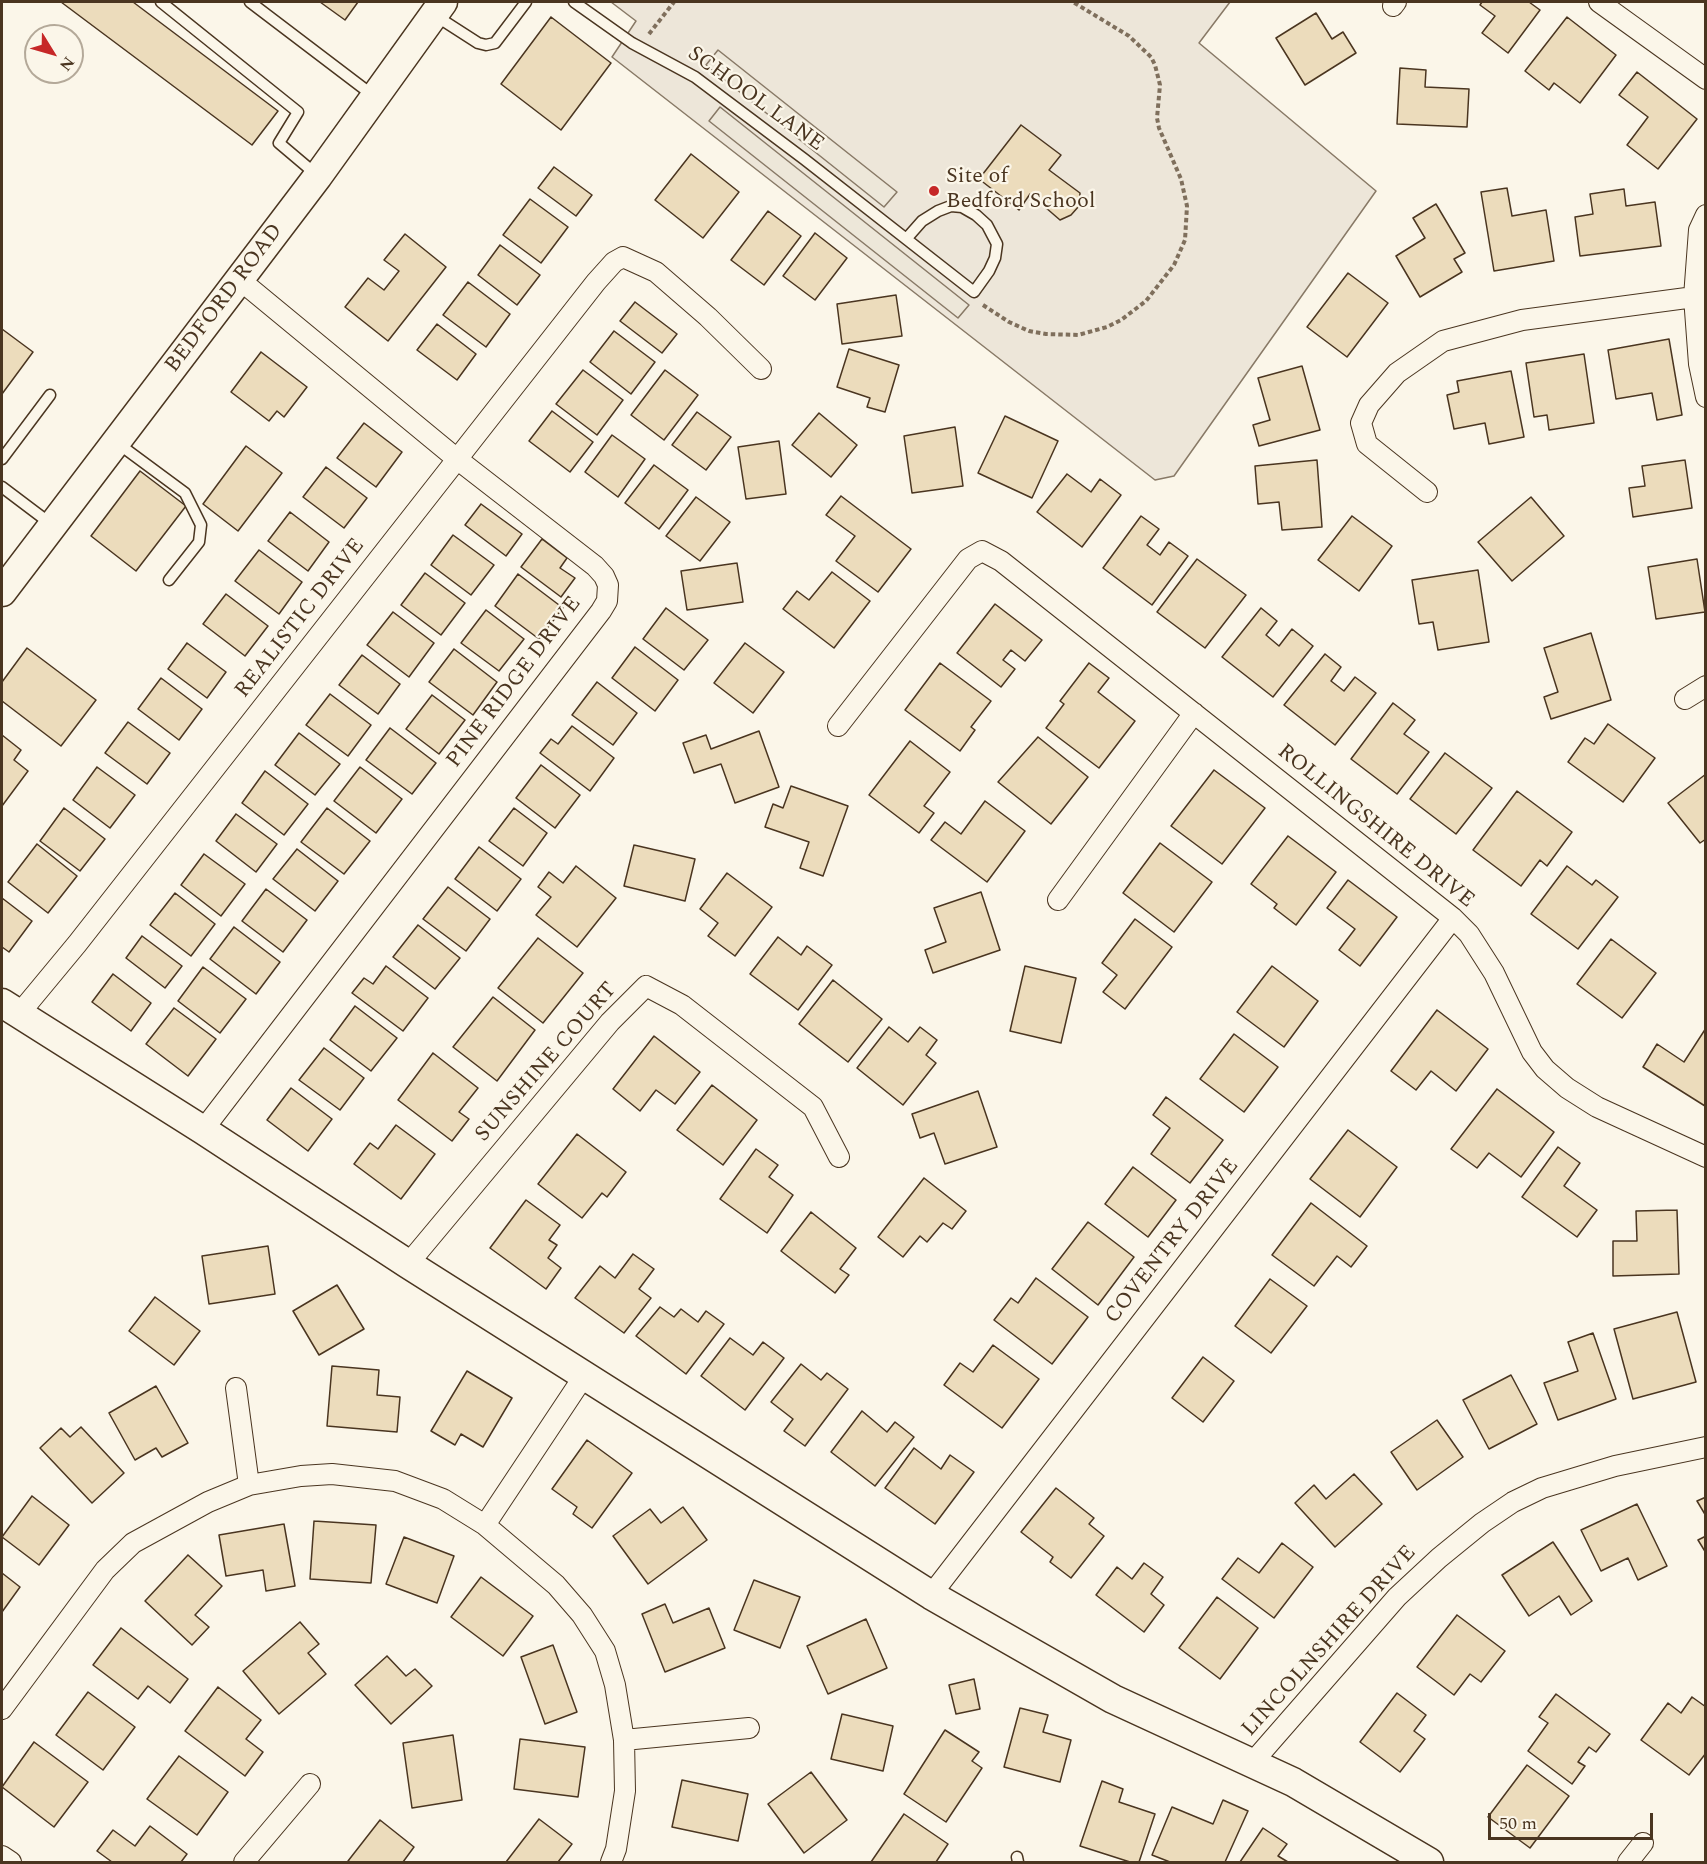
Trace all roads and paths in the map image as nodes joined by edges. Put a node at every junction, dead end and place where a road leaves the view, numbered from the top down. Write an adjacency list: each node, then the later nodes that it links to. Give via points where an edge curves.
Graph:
1 (161, 2): 12 (lane, via 298,112 279,142)
2 (250, 2): 11 (lane)
3 (526, 2): 8 (lane, via 495,43 486,45 478,44)
4 (574, 2): 14 (lane, SCHOOL LANE, via 632,42 695,77)
5 (674, 2): 9 (path)
6 (1073, 2): 17 (path, via 1129,36 1155,65 1160,85 1159,128 1181,179 1187,206 1185,240 1174,265 1146,301 1107,327 1078,335 1046,334 1029,331)
7 (1599, 2): 10 (street)
8 (439, 8): 11 (street, BEDFORD ROAD)
9 (654, 26)
10 (1706, 80)
11 (375, 97): 12 (street, BEDFORD ROAD)
12 (318, 176): 15 (street, BEDFORD ROAD)
13 (1706, 215): 16 (street, via 1699,230)
14 (907, 238): 14 (lane, SCHOOL LANE, via 974,292 995,258 997,244 987,225 962,207 938,211)
15 (240, 280): 21 (street, BEDFORD ROAD); 23 (street, PINE RIDGE DRIVE)
16 (1694, 297): 20 (street, via 1699,364); 25 (street, via 1522,320 1443,341 1397,373 1369,405 1361,423 1367,444)
17 (988, 309)
18 (761, 369): 23 (street, REALISTIC DRIVE, via 656,272 623,257 596,282)
19 (51, 395): 22 (lane)
20 (1706, 397)
21 (116, 441): 26 (street, BEDFORD ROAD); 27 (lane, via 185,493 201,525 199,542)
22 (2, 459)
23 (457, 459): 35 (street, REALISTIC DRIVE, via 84,934); 36 (street, PINE RIDGE DRIVE, via 595,566 608,585 607,601)
24 (2, 487): 26 (lane)
25 (1427, 492)
26 (52, 525): 28 (street, BEDFORD ROAD)
27 (169, 580)
28 (2, 592)
29 (1706, 686): 30 (street)
30 (1685, 699)
31 (1194, 713): 32 (street, ROLLINGSHIRE DRIVE, via 1001,561 982,551 968,559); 33 (street); 34 (street, ROLLINGSHIRE DRIVE)
32 (838, 726)
33 (1058, 900)
34 (1453, 918): 38 (street, ROLLINGSHIRE DRIVE, via 1469,934 1494,973 1532,1052 1545,1069 1597,1107); 45 (street, COVENTRY DRIVE)
35 (10, 1008): 36 (street)
36 (203, 1130): 39 (street)
37 (839, 1157): 39 (street, SUNSHINE COURT, via 813,1107 682,1005 646,986 610,1022)
38 (1706, 1157)
39 (408, 1264): 40 (street)
40 (585, 1376): 44 (street); 45 (street)
41 (236, 1388): 43 (street)
42 (1706, 1447): 49 (street, LINCOLNSHIRE DRIVE, via 1615,1466 1542,1488 1482,1523 1397,1597)
43 (249, 1485): 44 (street, via 332,1474 395,1481 442,1499); 46 (street, via 208,1502 133,1544 105,1570)
44 (485, 1525): 48 (street, via 556,1585 605,1651)
45 (931, 1595): 49 (street, via 1113,1699)
46 (2, 1709)
47 (749, 1728): 48 (street)
48 (624, 1740): 55 (street, via 625,1791)
49 (1252, 1763): 56 (street)
50 (310, 1784): 54 (street)
51 (1643, 1843): 57 (street)
52 (2, 1856): 53 (street)
53 (11, 1863)
54 (244, 1863)
55 (611, 1863)
56 (1430, 1863)
57 (1628, 1863)

